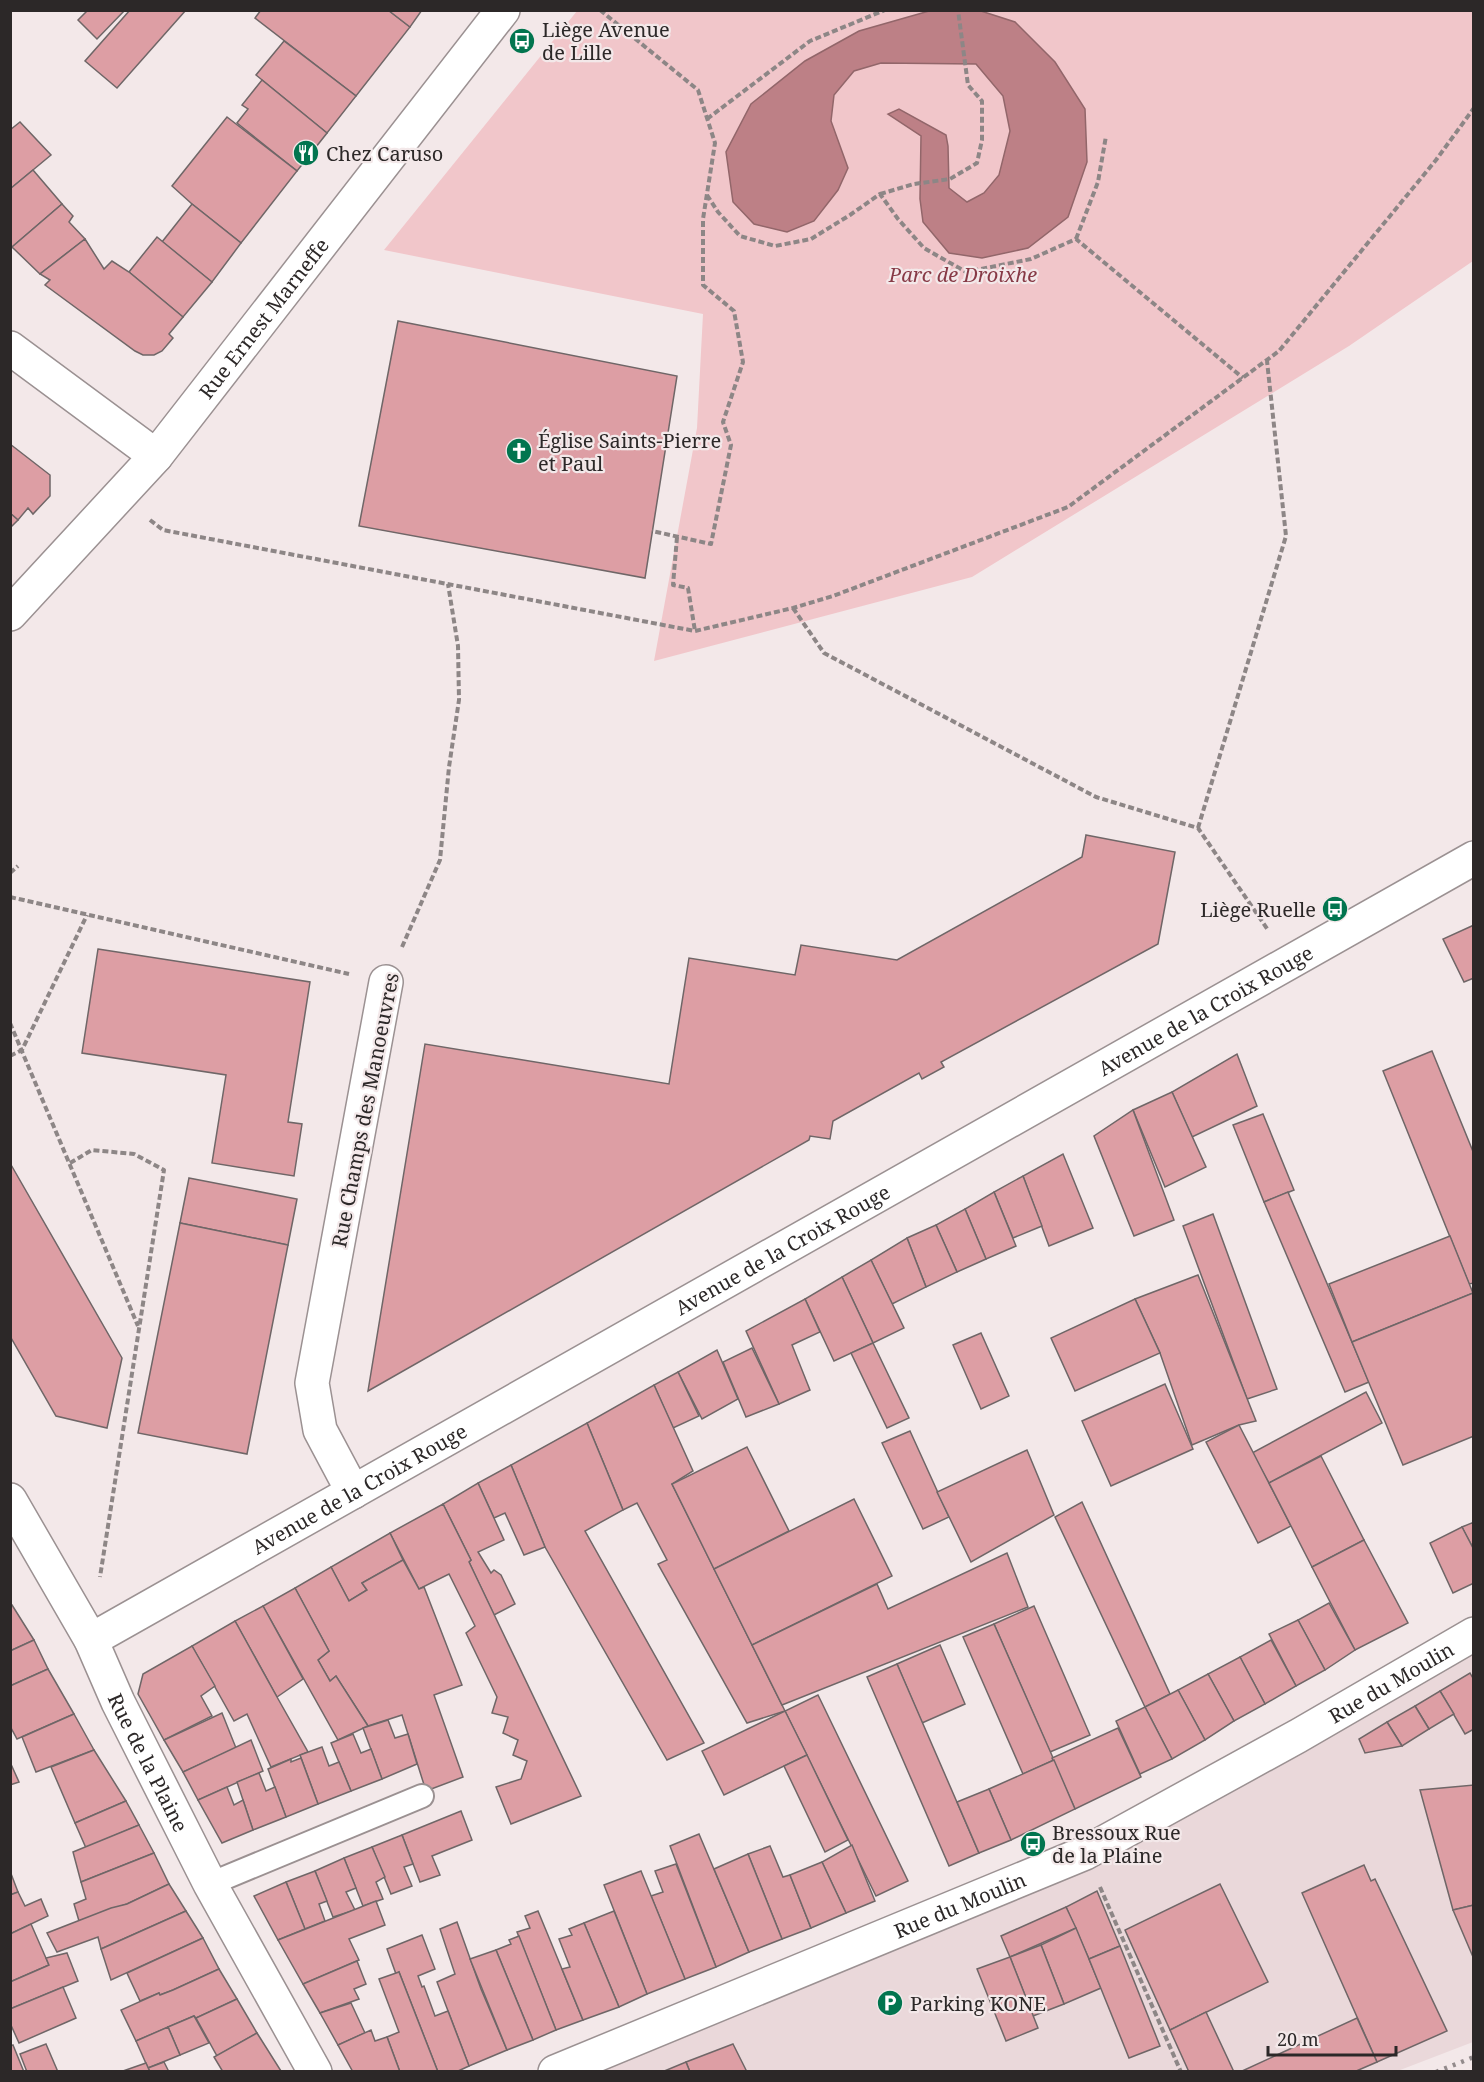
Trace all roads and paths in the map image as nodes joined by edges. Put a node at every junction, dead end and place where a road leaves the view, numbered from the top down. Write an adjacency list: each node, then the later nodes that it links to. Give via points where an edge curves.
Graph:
1 (503, 10): 14 (street, Rue Ernest Marneffe)
2 (600, 10): 6 (path, via 698,90)
3 (885, 10): 6 (path, via 810,41)
4 (958, 10): 8 (path, via 968,85 982,101 982,140 977,163 950,179)
5 (1473, 108): 12 (path, via 1428,170 1279,351)
6 (707, 119): 9 (path, via 716,143)
7 (1106, 136): 10 (path, via 1098,182)
8 (880, 194): 9 (path, via 811,238 775,246 740,236); 10 (path, via 924,248 966,272 1031,259)
9 (707, 195): 17 (path, via 703,285 734,311 743,362 723,422 731,445 711,544)
10 (1076, 238): 13 (path)
11 (10, 348): 14 (street)
12 (1267, 360): 13 (path); 22 (path, via 1286,536)
13 (1243, 378): 19 (path, via 1068,507)
14 (156, 456): 15 (street, Rue Ernest Marneffe)
15 (118, 495): 18 (path, via 163,530); 20 (street, Rue Ernest Marneffe)
16 (652, 531): 17 (path)
17 (677, 537): 21 (path, via 673,585 688,588)
18 (448, 584): 21 (path); 29 (path, Rue Champs des Manoeuvres, via 458,646 459,700 448,767 440,860)
19 (793, 608): 21 (path); 22 (path, via 824,653 1096,797)
20 (10, 614)
21 (695, 631)
22 (1198, 828): 28 (path)
23 (1473, 858): 28 (street, Avenue de la Croix Rouge)
24 (18, 866): 25 (path)
25 (10, 873)
26 (10, 897): 27 (path)
27 (87, 915): 29 (path); 31 (path)
28 (1289, 962): 35 (street, Avenue de la Croix Rouge)
29 (386, 982): 35 (street, Rue Champs des Manoeuvres, via 312,1383 320,1430)
30 (10, 1023): 31 (path)
31 (22, 1050): 32 (path); 33 (path)
32 (10, 1056)
33 (70, 1163): 34 (path); 34 (path, via 92,1150 134,1154 164,1170)
34 (138, 1326): 37 (path)
35 (353, 1492): 39 (street, Avenue de la Croix Rouge)
36 (10, 1500): 39 (street, Rue de la Plaine)
37 (100, 1581)
38 (1473, 1634): 41 (street, Rue du Moulin, via 1299,1736)
39 (90, 1640): 42 (street, Rue de la Plaine)
40 (422, 1796): 42 (lane)
41 (1085, 1853): 44 (street, Rue du Moulin); 45 (path)
42 (210, 1884): 43 (street, Rue de la Plaine)
43 (315, 2072)
44 (555, 2072)
45 (1181, 2072)

